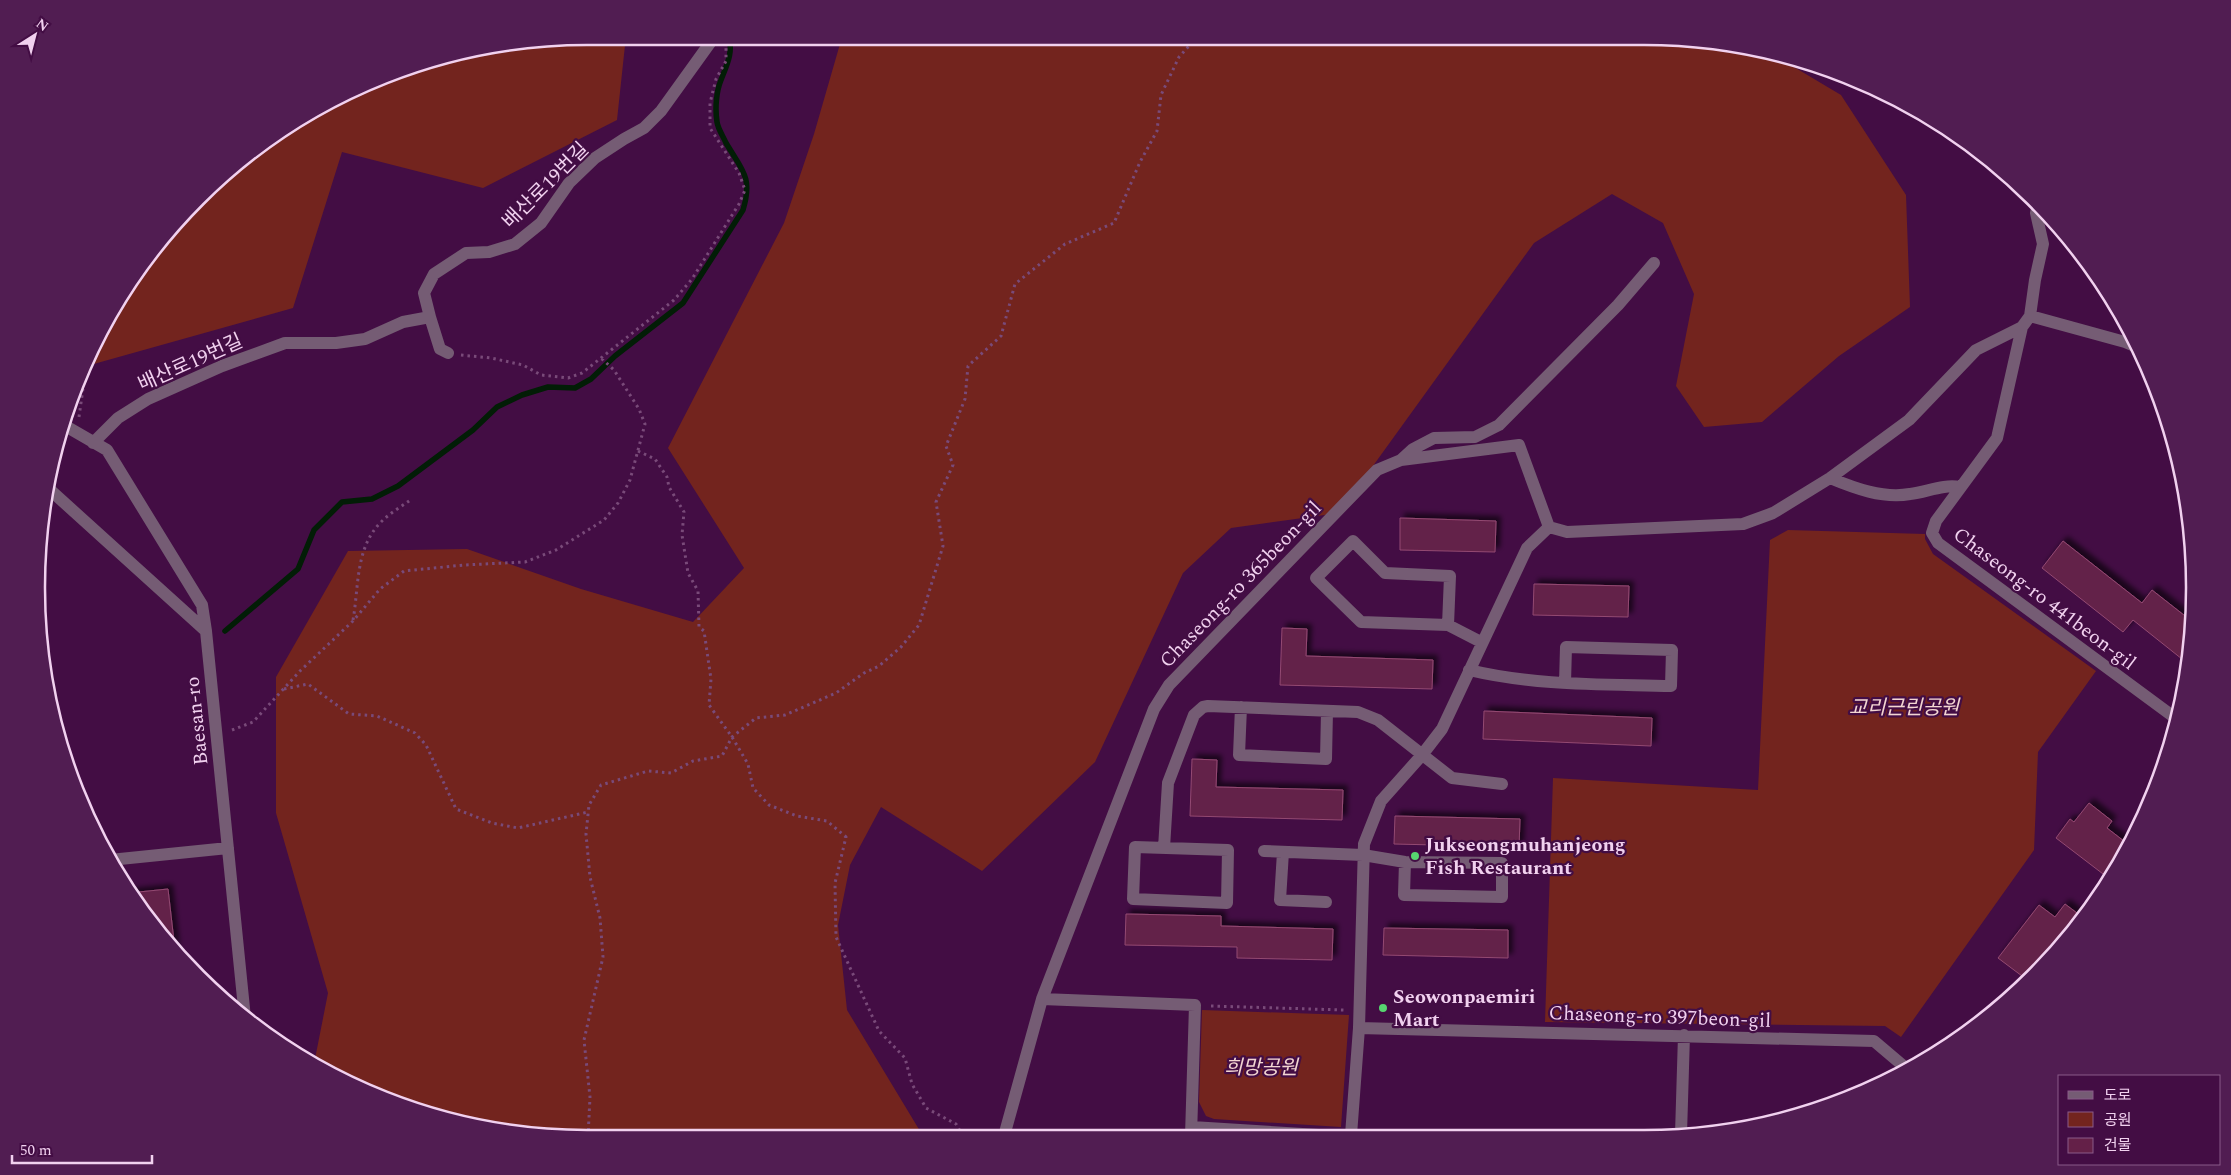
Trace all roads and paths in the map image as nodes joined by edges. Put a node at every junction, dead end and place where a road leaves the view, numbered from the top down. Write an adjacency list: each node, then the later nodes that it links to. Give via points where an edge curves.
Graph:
1 (716, 45): 7 (street, 배산로19번길, via 644,128 595,158 569,183 541,223 515,244 490,252 466,253 434,274 424,293)
2 (721, 45): 11 (path, via 726,61 716,79 710,103 710,128 739,173 744,190 739,204 692,279 674,300)
3 (1189, 45): 34 (path, via 1178,57 1161,95 1157,131 1114,223 1065,244 1015,284 1000,336 968,366 965,399 946,446 953,465 936,502 943,546 919,625 879,666 836,693 785,715 756,718)
4 (2036, 214): 6 (street, via 2043,244)
5 (1654, 263): 17 (street, via 1618,305 1499,425 1475,437 1434,438)
6 (2030, 316): 8 (street); 9 (street)
7 (430, 317): 10 (street, 배산로19번길, via 440,349); 15 (street, 배산로19번길, via 403,322 365,339 285,343 222,366 148,399 118,418)
8 (2022, 326): 18 (street, via 1976,350 1909,420); 19 (street, Chaseong-ro 441beon-gil, via 1997,438)
9 (2127, 343)
10 (448, 353): 11 (path, via 491,358 524,366 541,375 568,378)
11 (602, 359): 16 (path, via 639,409 645,424)
12 (81, 394): 14 (path)
13 (69, 429): 14 (street, Baesan-ro)
14 (77, 435): 15 (street, Baesan-ro)
15 (92, 443): 25 (street, Baesan-ro, via 107,450 202,604)
16 (638, 451): 23 (path, via 630,480 604,520 556,550 525,562 404,571 380,589); 34 (path, via 655,460 684,512 682,535 688,573 698,591 699,626 704,631 711,679 709,705)
17 (1401, 460): 22 (street, Chaseong-ro 365beon-gil, via 1519,445); 46 (street, Chaseong-ro 365beon-gil, via 1377,470 1160,697)
18 (1830, 478): 19 (street, via 1859,490 1908,495 1950,485); 22 (street, via 1773,513 1743,524 1567,532)
19 (1960, 487): 32 (street, Chaseong-ro 441beon-gil, via 1936,521 1932,533 1938,543)
20 (53, 493): 25 (street)
21 (412, 499): 23 (path, via 381,523 367,542 359,567)
22 (1550, 527): 26 (street, via 1527,548)
23 (353, 620): 29 (path)
24 (1448, 625): 24 (street, via 1450,576 1385,573 1352,541 1316,578 1361,622); 26 (street)
25 (206, 631): 33 (street, Baesan-ro)
26 (1481, 642): 27 (street)
27 (1469, 670): 28 (street, via 1535,682); 35 (street, via 1442,729)
28 (1565, 683): 28 (street, via 1671,686 1672,650 1566,647)
29 (283, 690): 33 (path, via 253,722); 37 (path, via 308,684 348,714 377,716 415,733 426,745 456,809 492,823 518,828)
30 (1241, 707): 31 (street); 31 (street, via 1239,755 1326,758); 39 (street, via 1208,706 1194,715 1168,783)
31 (1328, 711): 35 (street, via 1368,714)
32 (2171, 715)
33 (216, 733): 38 (street, Baesan-ro)
34 (732, 737): 37 (path, via 722,756 693,761 671,773 648,770 600,785); 55 (path, via 748,764 753,788 769,805 797,816 827,821 846,837 835,883 836,937 879,1031 905,1058 912,1084 926,1108 956,1124)
35 (1422, 755): 36 (street, via 1452,778); 42 (street, via 1381,801)
36 (1502, 784)
37 (588, 812): 54 (path, via 586,834 590,877 600,918 602,957 584,1040 590,1097)
38 (228, 848): 43 (street); 48 (street, Baesan-ro)
39 (1164, 848): 39 (street, via 1135,847 1133,899 1227,903 1228,850)
40 (1264, 851): 41 (street)
41 (1283, 852): 42 (street); 45 (street, via 1280,900)
42 (1363, 855): 44 (street); 49 (street)
43 (118, 859)
44 (1405, 862): 44 (street, via 1404,896 1502,897 1502,863)
45 (1326, 902)
46 (1042, 1000): 47 (street); 56 (street, Chaseong-ro 365beon-gil)
47 (1195, 1005): 49 (path); 57 (street)
48 (244, 1007)
49 (1359, 1011): 50 (street)
50 (1359, 1028): 51 (street, Chaseong-ro 397beon-gil); 58 (street)
51 (1684, 1035): 52 (street, Chaseong-ro 397beon-gil, via 1874,1041); 53 (street)
52 (1901, 1064)
53 (1681, 1129)
54 (588, 1130)
55 (960, 1130)
56 (1006, 1130)
57 (1191, 1130)
58 (1351, 1130)

